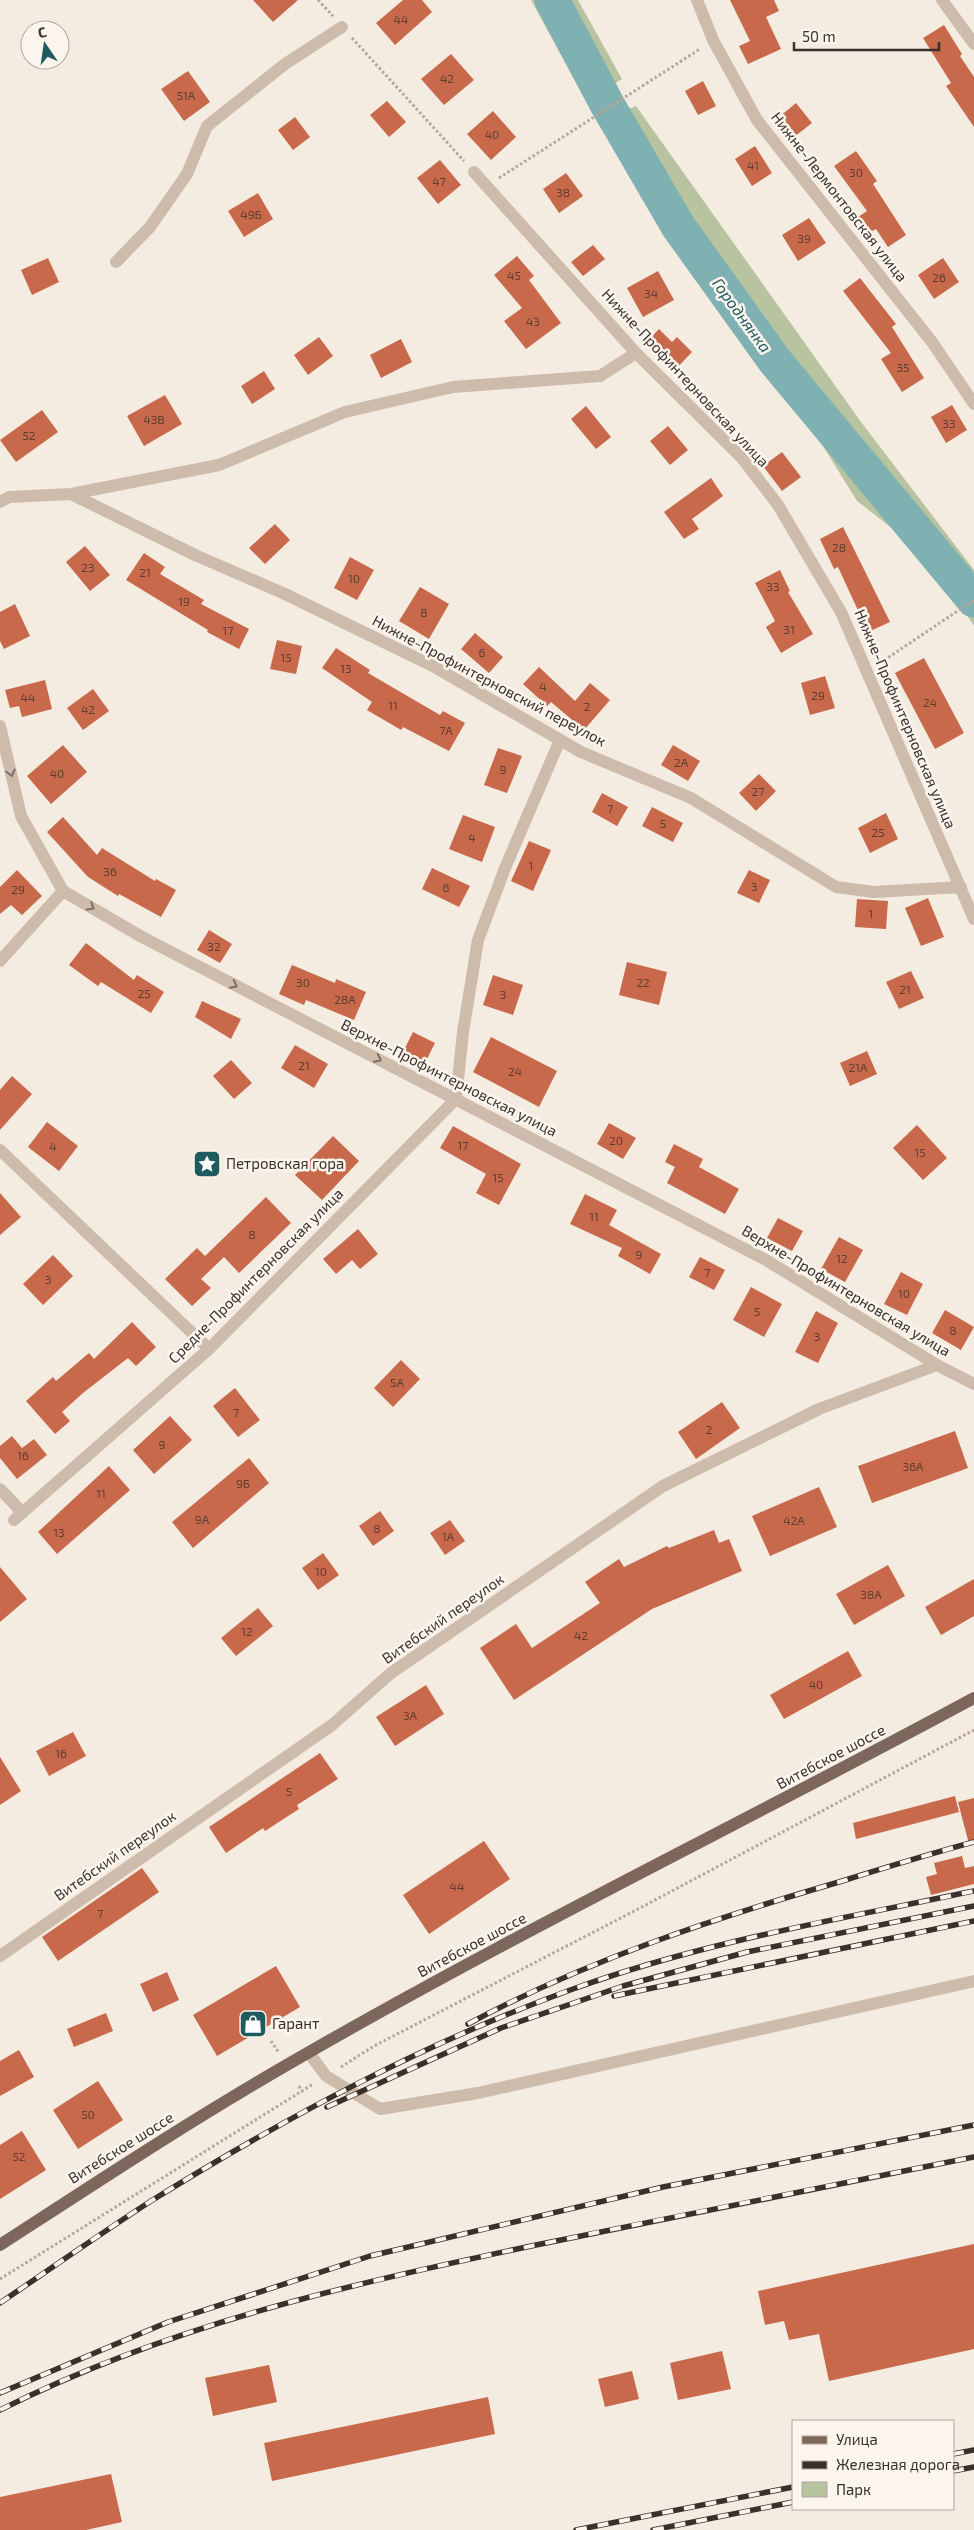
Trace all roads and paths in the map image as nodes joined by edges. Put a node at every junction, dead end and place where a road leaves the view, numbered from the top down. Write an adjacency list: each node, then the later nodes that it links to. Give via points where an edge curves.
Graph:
1 (318, 0): 4 (path)
2 (697, 0): 5 (street, Нижне-Лермонтовская улица)
3 (942, 0): 6 (street)
4 (342, 27): 7 (path); 9 (street, via 285,64 207,126 187,174 150,227)
5 (713, 40): 8 (path); 11 (street, Нижне-Лермонтовская улица, via 757,120 932,342)
6 (974, 44)
7 (474, 172): 8 (street, Нижне-Профинтерновская улица)
8 (486, 186): 10 (street, Нижне-Профинтерновская улица)
9 (116, 262)
10 (636, 352): 12 (street, via 600,376 453,387 345,412 219,465); 15 (street, Нижне-Профинтерновская улица, via 742,458 778,505 841,612)
11 (974, 404)
12 (71, 494): 13 (street, Нижне-Профинтерновский переулок, via 9,498); 17 (street, Нижне-Профинтерновский переулок, via 433,666)
13 (0, 502)
14 (974, 600): 15 (path)
15 (867, 672): 18 (street, Нижне-Профинтерновская улица)
16 (0, 726): 19 (street, one-way to 19, via 21,816)
17 (560, 740): 18 (street, Нижне-Профинтерновский переулок, via 691,798 836,887 874,892); 22 (street, via 478,940)
18 (961, 887): 20 (street, Нижне-Профинтерновская улица)
19 (63, 891): 21 (street); 22 (street, Верхне-Профинтерновская улица, one-way to 22, via 142,938)
20 (974, 919)
21 (0, 961)
22 (456, 1099): 24 (street, Средне-Профинтерновская улица); 25 (street, Верхне-Профинтерновская улица, via 766,1260)
23 (0, 1150): 24 (street)
24 (208, 1349): 27 (street, Средне-Профинтерновская улица, via 18,1516)
25 (938, 1365): 26 (street, Верхне-Профинтерновская улица); 30 (street, Витебский переулок, via 819,1409 663,1486 391,1673 332,1725)
26 (974, 1384)
27 (0, 1488)
28 (974, 1698): 33 (main road, Витебское шоссе, via 454,1972)
29 (974, 1730): 35 (path, via 374,2046)
30 (0, 1956)
31 (974, 1980): 35 (street, via 478,2093 380,2109)
32 (271, 2041): 34 (path)
33 (310, 2053): 35 (street); 38 (main road, Витебское шоссе, via 113,2171)
34 (279, 2054)
35 (326, 2076): 37 (path)
36 (299, 2086): 37 (path)
37 (302, 2091): 39 (path)
38 (0, 2245)
39 (0, 2278)

